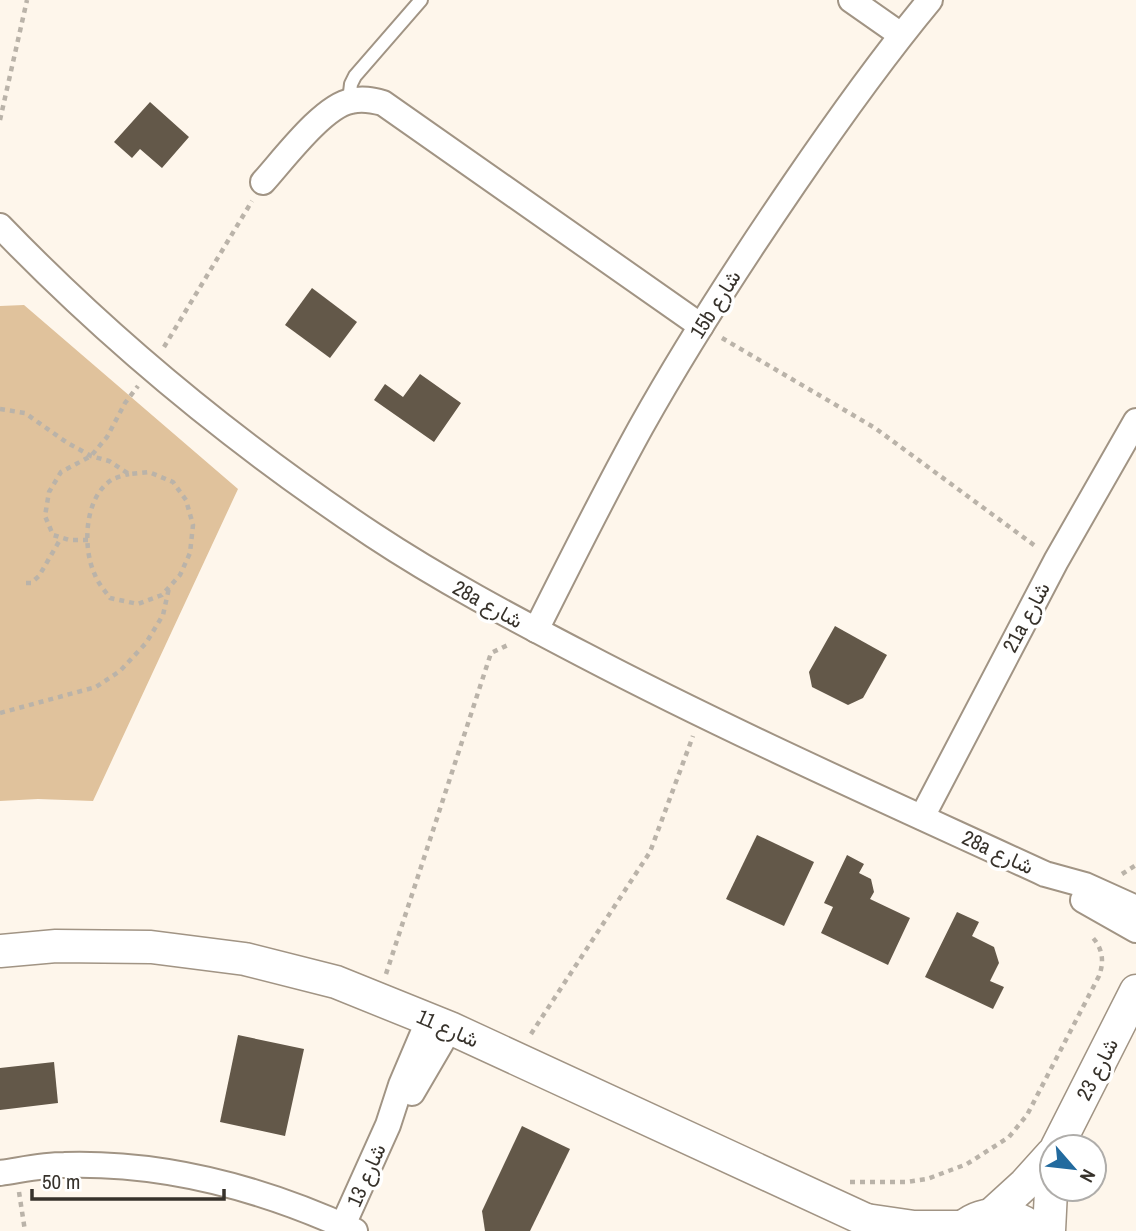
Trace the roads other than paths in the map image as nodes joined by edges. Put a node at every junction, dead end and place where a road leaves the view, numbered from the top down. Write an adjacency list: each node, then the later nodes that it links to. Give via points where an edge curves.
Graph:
1 (421, 0): 5 (lane, via 355,76)
2 (851, 0): 4 (street)
3 (930, 0): 4 (street, 15b شارع)
4 (901, 35): 8 (street, 15b شارع, via 831,130)
5 (349, 101): 6 (street, via 320,120); 8 (street, via 366,99 398,112)
6 (263, 181)
7 (5, 243): 10 (street, 28a شارع, via 224,427 298,483 454,585)
8 (701, 326): 10 (street, 15b شارع, via 587,526)
9 (1136, 421): 11 (street, 21a شارع, via 1056,561)
10 (536, 630): 11 (street, 28a شارع, via 700,714)
11 (922, 817): 12 (street, 28a شارع)
12 (1045, 874): 13 (street, 28a شارع); 14 (street, 28a شارع)
13 (1136, 908)
14 (1136, 930)
15 (0, 951): 17 (street, شارع 11, via 55,946 164,949 245,959 336,982)
16 (1136, 991): 18 (street, شارع 23)
17 (440, 1024): 23 (street, شارع 11); 24 (street, شارع 13, via 408,1101 388,1125)
18 (1064, 1133)
19 (1038, 1170): 22 (street)
20 (8, 1172): 24 (street, شارع 13, via 63,1165 159,1169 253,1190)
21 (1050, 1203): 26 (street)
22 (971, 1224): 23 (street, شارع 11); 25 (street, شارع 11, via 1009,1215)
23 (876, 1225)
24 (349, 1228)
25 (1037, 1231)
26 (1049, 1231)

